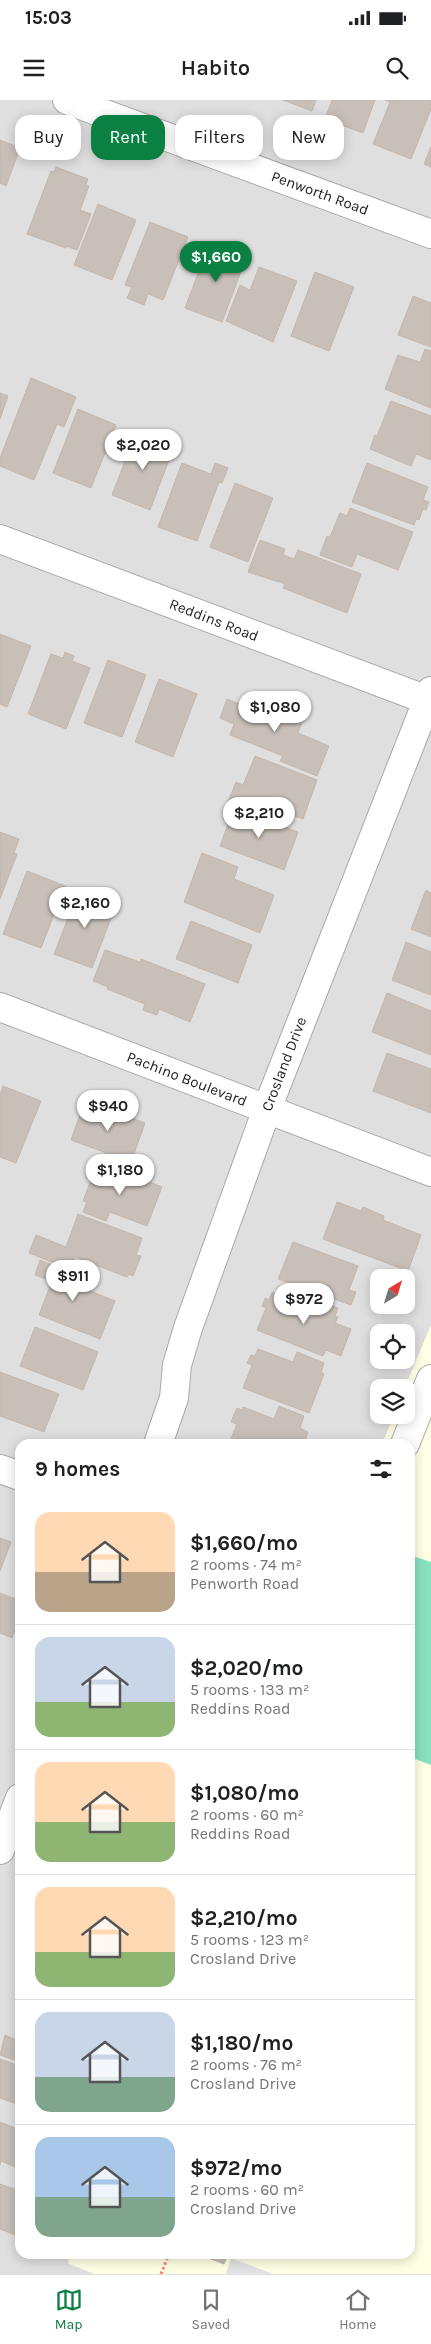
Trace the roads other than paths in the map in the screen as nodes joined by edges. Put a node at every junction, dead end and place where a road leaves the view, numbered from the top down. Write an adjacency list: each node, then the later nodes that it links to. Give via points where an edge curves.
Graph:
1 (68, 100): 2 (street, Penworth Road)
2 (431, 234)
3 (0, 539): 4 (street, Reddins Road)
4 (429, 695): 6 (street, Crosland Drive)
5 (0, 1007): 6 (street, Pachino Boulevard)
6 (267, 1109): 7 (street, Pachino Boulevard); 9 (street, Crosland Drive, via 188,1328 177,1365 174,1398)
7 (431, 1172)
8 (431, 1378): 10 (street)
9 (160, 1439)
10 (407, 1439)
11 (0, 1469): 12 (street)
12 (15, 1474)
13 (15, 1811): 14 (street)
14 (0, 1850)

